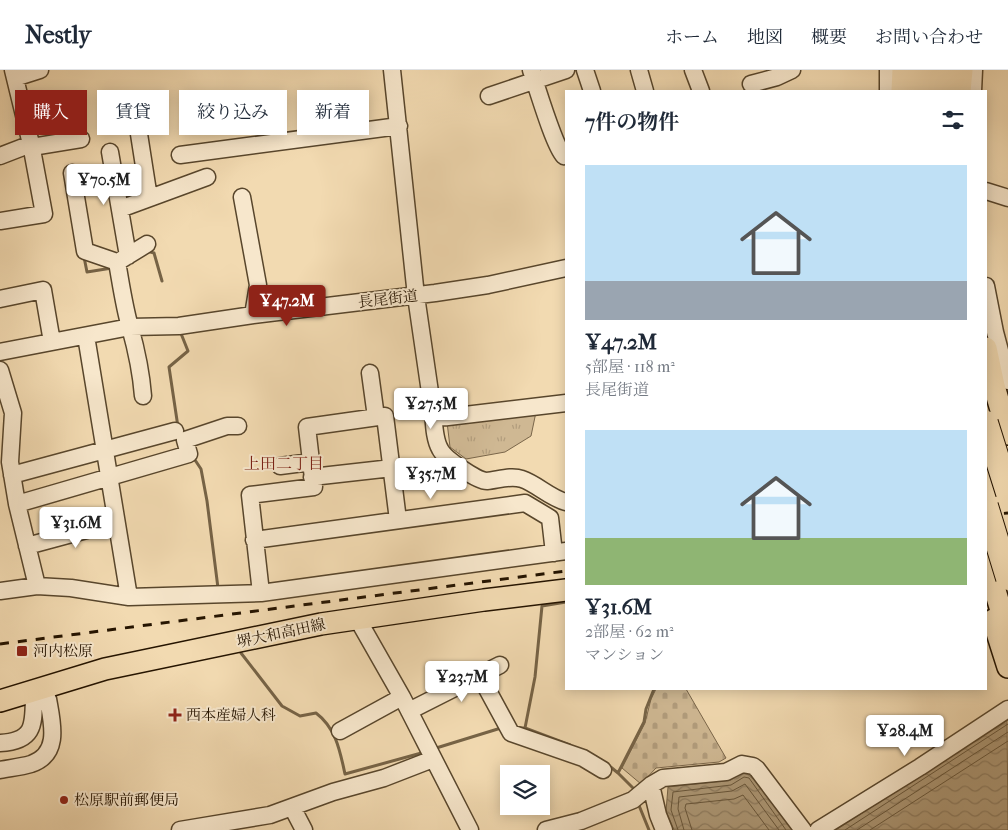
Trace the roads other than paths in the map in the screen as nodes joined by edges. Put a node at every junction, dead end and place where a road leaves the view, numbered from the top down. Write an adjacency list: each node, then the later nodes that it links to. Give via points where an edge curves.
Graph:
1 (40, 70): 14 (street)
2 (392, 70): 27 (street)
3 (566, 70): 15 (street)
4 (586, 70): 17 (street)
5 (639, 70): 18 (street)
6 (693, 70): 19 (street)
7 (792, 70): 16 (street)
8 (888, 70): 20 (street)
9 (903, 70): 21 (main road)
10 (921, 70): 22 (highway)
11 (944, 70): 23 (highway)
12 (962, 70): 24 (main road)
13 (974, 70): 25 (street)
14 (14, 74): 30 (street)
15 (533, 75): 26 (street); 34 (street, via 561,153)
16 (750, 82)
17 (592, 90)
18 (645, 90)
19 (700, 90)
20 (888, 90)
21 (902, 90)
22 (919, 90)
23 (943, 90)
24 (960, 90)
25 (973, 90)
26 (489, 96)
27 (399, 126): 32 (street); 47 (street)
28 (139, 135): 39 (street)
29 (81, 139): 30 (street)
30 (32, 146): 33 (street); 42 (street, via 44,214)
31 (110, 152): 41 (street)
32 (180, 155)
33 (0, 156)
34 (565, 156)
35 (72, 173): 44 (street, via 85,251)
36 (207, 177): 39 (street)
37 (987, 191): 40 (street)
38 (242, 197): 49 (street, via 258,285)
39 (149, 198): 41 (street)
40 (1008, 198)
41 (120, 209): 44 (street)
42 (0, 221)
43 (147, 244): 44 (street)
44 (122, 259): 50 (street)
45 (565, 268): 47 (street, 長尾街道)
46 (987, 291): 57 (street)
47 (416, 296): 49 (street, 長尾街道); 60 (street)
48 (0, 299): 52 (street, via 43,290)
49 (254, 315): 50 (street, 長尾街道, via 178,326)
50 (130, 328): 51 (street, 長尾街道); 58 (street, via 141,368)
51 (86, 336): 52 (street, 長尾街道); 68 (street)
52 (52, 342): 53 (street, 長尾街道)
53 (0, 352)
54 (987, 353): 65 (main road)
55 (0, 370): 70 (street, via 13,413)
56 (370, 373): 61 (street)
57 (1008, 381)
58 (143, 396)
59 (565, 403): 60 (street, via 443,417 436,416)
60 (433, 411): 75 (street, via 439,448 478,479 522,479)
61 (376, 417): 71 (street, via 386,416); 72 (street, via 307,427)
62 (238, 426): 73 (street, via 227,426 185,440 189,454)
63 (987, 426): 74 (highway, bridge)
64 (175, 431): 68 (street)
65 (1008, 434)
66 (1008, 444): 67 (street)
67 (987, 449)
68 (104, 450): 70 (street); 73 (street)
69 (280, 466): 72 (street)
70 (8, 467): 76 (street)
71 (392, 468): 72 (street); 78 (street)
72 (311, 470): 82 (street, via 314,487 250,495)
73 (109, 478): 76 (street); 79 (street)
74 (1008, 493)
75 (565, 502)
76 (17, 504): 83 (street)
77 (987, 509): 86 (highway, bridge)
78 (398, 520): 82 (street); 84 (street, via 525,503 550,518)
79 (116, 522): 83 (street); 91 (street)
80 (1008, 536): 81 (main road)
81 (987, 538)
82 (254, 540): 90 (street)
83 (27, 546): 87 (street)
84 (560, 552): 90 (street)
85 (987, 563): 94 (main road)
86 (1008, 578)
87 (37, 586): 89 (street); 91 (street)
88 (565, 590): 93 (main road, 堺大和高田線)
89 (0, 591)
90 (261, 593): 91 (street)
91 (129, 597)
92 (987, 603): 96 (main road)
93 (357, 618): 98 (main road, 堺大和高田線, via 126,664); 100 (street)
94 (1008, 634)
95 (500, 666): 97 (street)
96 (1008, 667)
97 (480, 676): 100 (street); 106 (street, via 512,733 583,758)
98 (34, 691): 99 (main road, 堺大和高田線); 103 (street, via 34,718 29,733 15,742); 105 (street, via 48,699 53,732 50,748 32,764)
99 (0, 700)
100 (405, 704): 102 (street); 104 (street)
101 (1008, 709): 117 (street)
102 (340, 730)
103 (0, 743)
104 (430, 753): 108 (street, via 384,778); 113 (street)
105 (0, 770)
106 (603, 770)
107 (651, 785): 110 (street, via 633,800); 115 (street); 116 (street, via 663,778 726,772 748,764 757,769)
108 (292, 807): 109 (street); 112 (street)
109 (255, 824): 111 (street)
110 (582, 825): 114 (street)
111 (180, 830)
112 (304, 830)
113 (470, 830)
114 (546, 830)
115 (664, 830)
116 (803, 830)
117 (818, 830)

